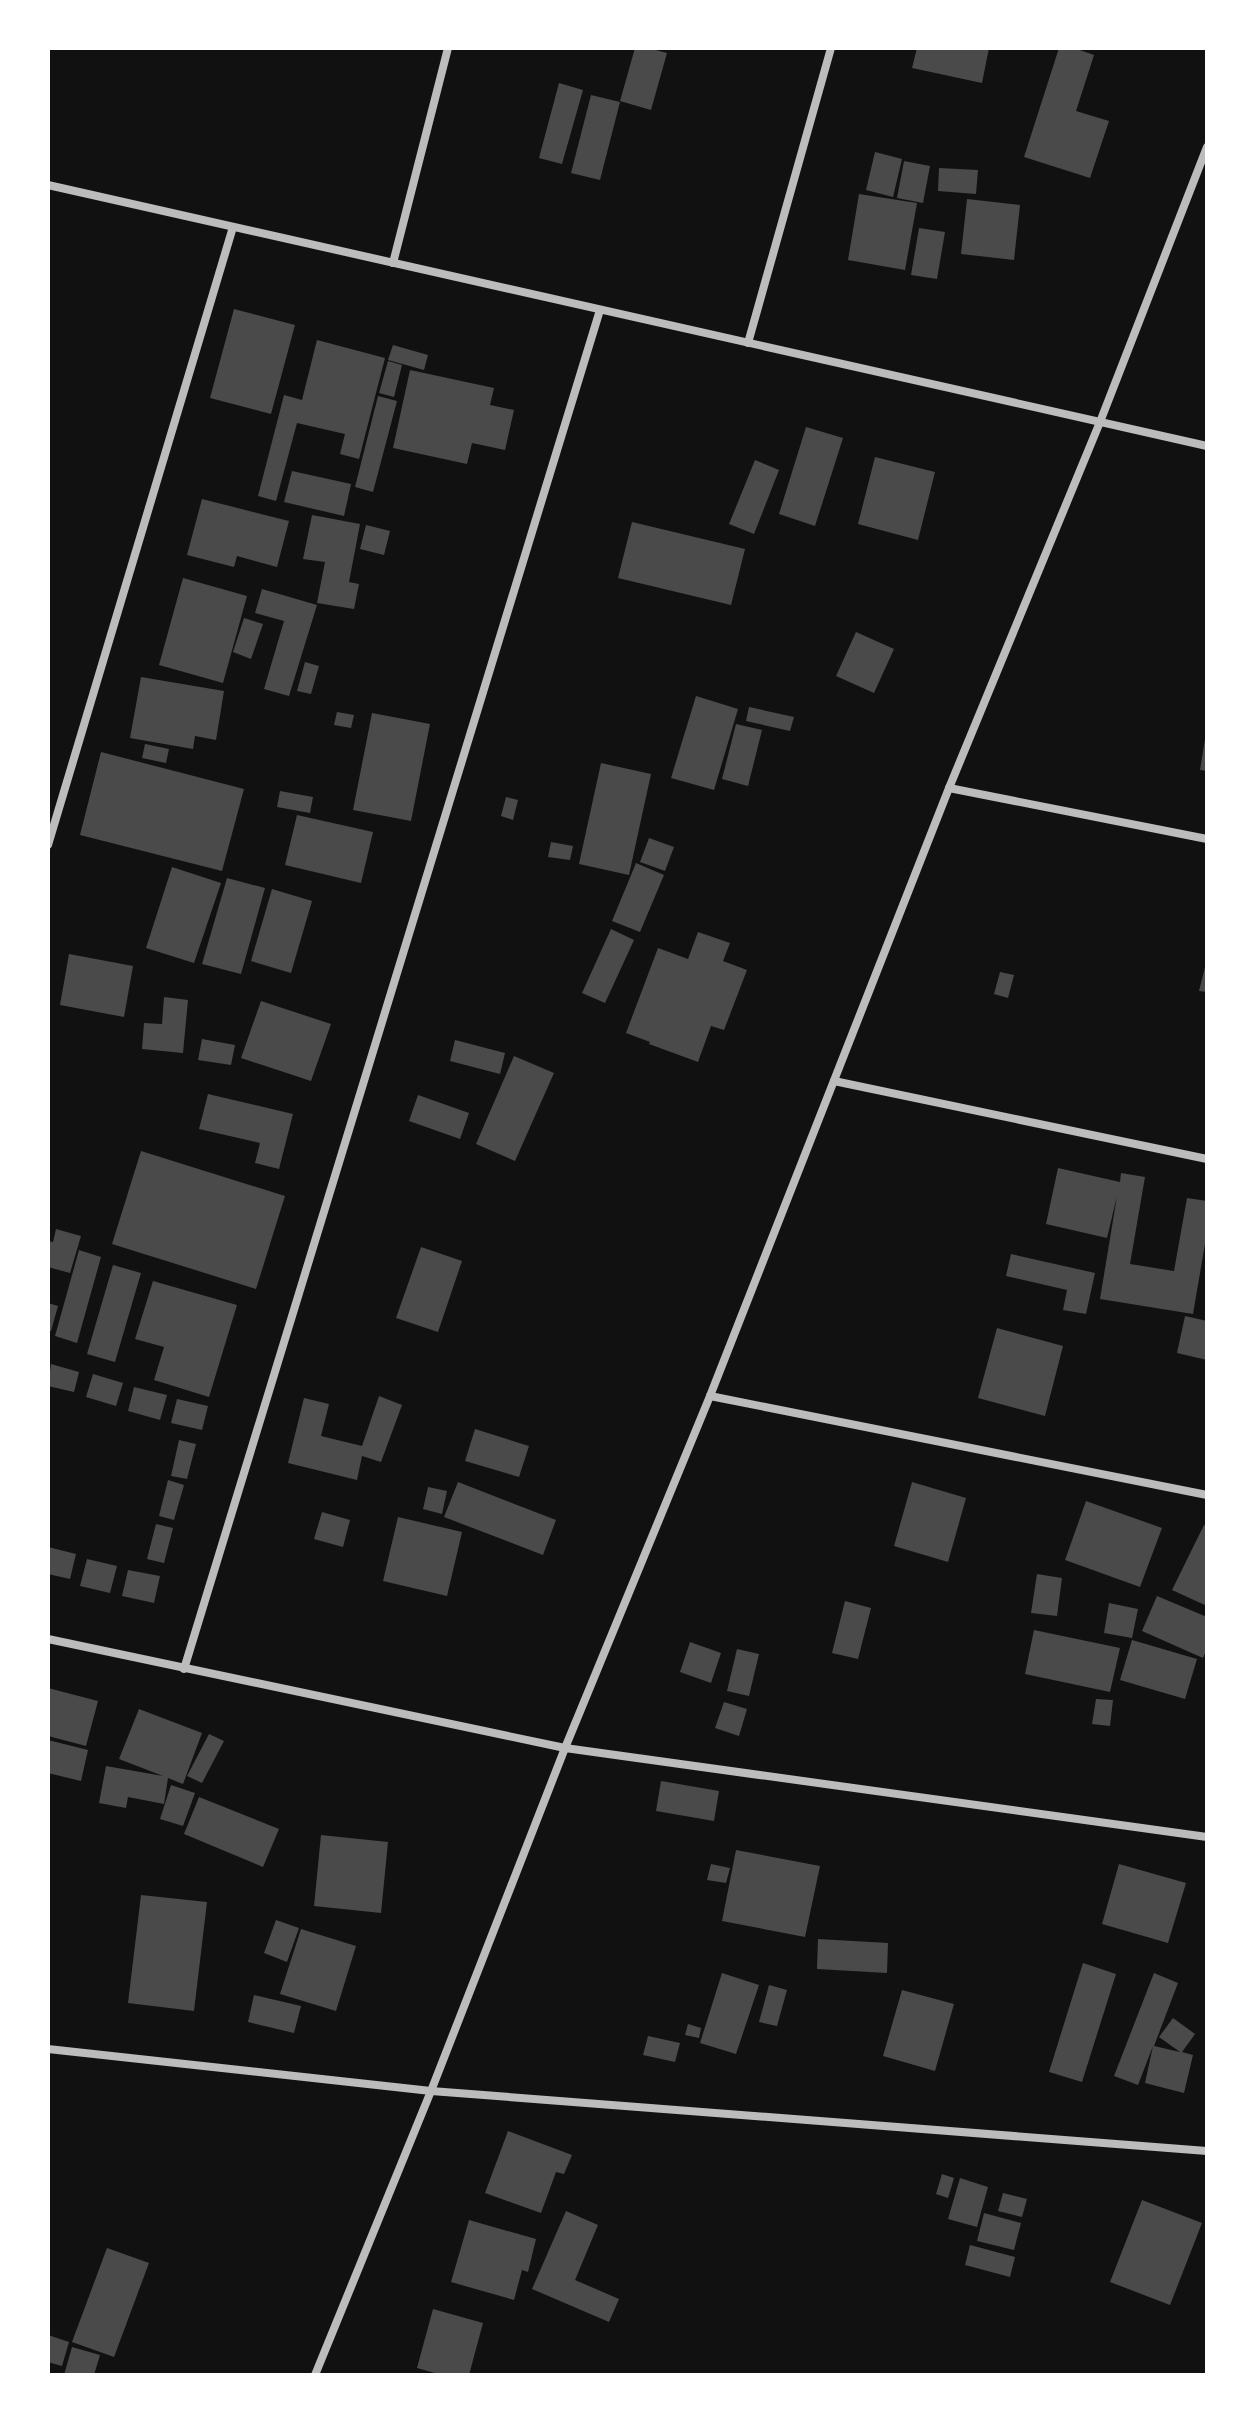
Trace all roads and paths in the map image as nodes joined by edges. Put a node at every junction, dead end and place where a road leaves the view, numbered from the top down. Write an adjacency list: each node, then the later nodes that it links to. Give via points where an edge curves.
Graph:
1 (448, 48): 6 (street)
2 (831, 48): 8 (street)
3 (1207, 147): 9 (street)
4 (48, 185): 5 (street)
5 (233, 227): 6 (street); 13 (street)
6 (393, 263): 7 (street)
7 (600, 310): 8 (street); 19 (street)
8 (748, 343): 9 (street)
9 (1100, 422): 10 (street); 11 (street)
10 (1207, 446)
11 (949, 788): 12 (street); 14 (street)
12 (1207, 839)
13 (48, 845)
14 (834, 1081): 15 (street); 16 (street)
15 (1207, 1159)
16 (710, 1396): 17 (street); 20 (street)
17 (1207, 1495)
18 (48, 1639): 19 (street)
19 (184, 1669): 20 (street)
20 (565, 1748): 21 (street); 23 (street)
21 (1207, 1837)
22 (48, 2049): 23 (street)
23 (431, 2091): 24 (street); 25 (street)
24 (1207, 2151)
25 (315, 2375)

